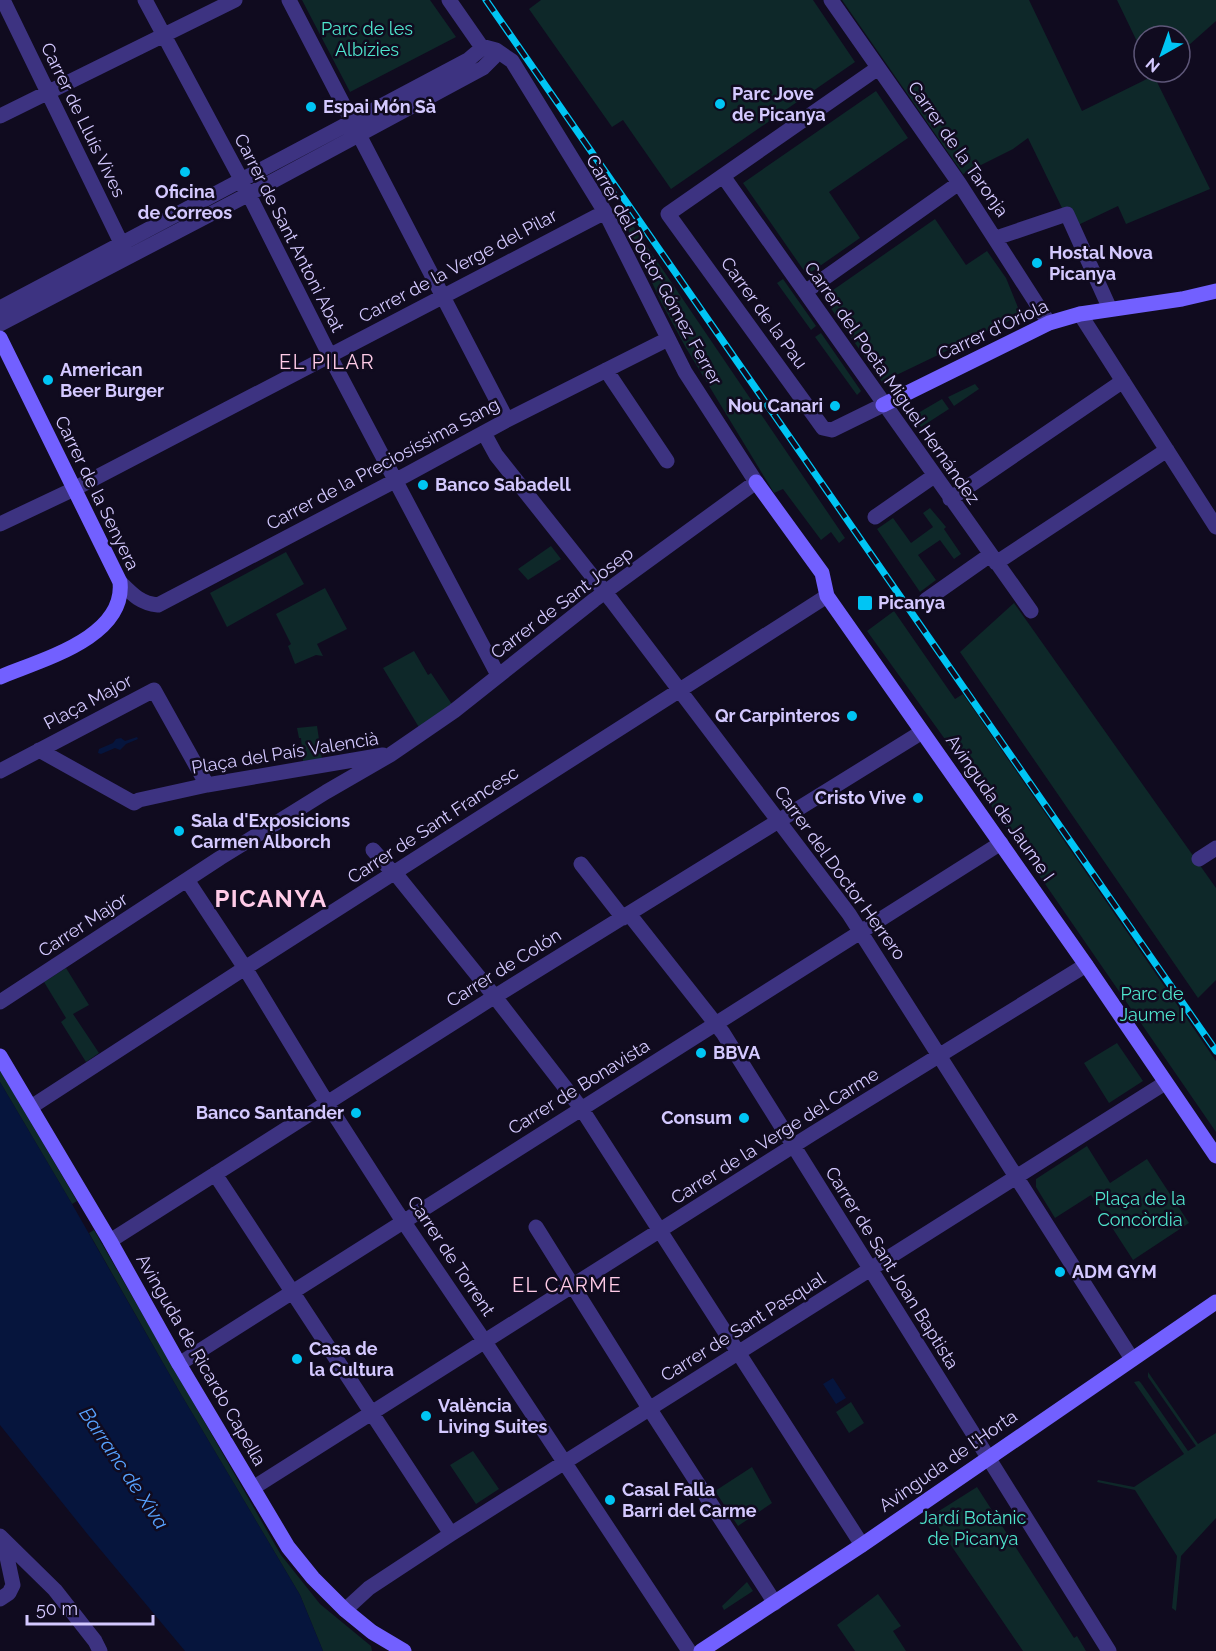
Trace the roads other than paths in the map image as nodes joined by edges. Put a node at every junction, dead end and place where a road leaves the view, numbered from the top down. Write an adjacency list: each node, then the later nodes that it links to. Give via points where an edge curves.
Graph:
1 (3, 0): 11 (street, Carrer de Lluís Vives)
2 (145, 0): 7 (street, Carrer de Sant Antoni Abat)
3 (235, 0): 7 (street)
4 (290, 0): 13 (street)
5 (449, 0): 8 (street)
6 (831, 0): 10 (street, Carrer de la Taronja)
7 (164, 35): 11 (street); 16 (street, Carrer de Sant Antoni Abat)
8 (481, 46): 9 (street, Carrer del Doctor Gómez Ferrer); 13 (street, via 473,58)
9 (496, 50): 13 (street, via 483,68); 17 (street, Carrer del Doctor Gómez Ferrer, via 512,61)
10 (878, 68): 14 (street); 15 (street, Carrer de la Taronja)
11 (47, 92): 12 (street); 19 (street, Carrer de Lluís Vives)
12 (0, 116)
13 (356, 129): 16 (street); 22 (street)
14 (723, 176): 21 (street, Carrer del Poeta Miguel Hernández); 35 (street, Carrer de la Pau, via 668,214 823,428)
15 (959, 183): 18 (street, Carrer de la Taronja); 21 (street)
16 (245, 187): 19 (street); 30 (street, Carrer de Sant Antoni Abat)
17 (604, 212): 22 (street, Carrer de la Verge del Pilar); 29 (street, Carrer del Doctor Gómez Ferrer)
18 (996, 238): 24 (street, via 1067,214); 26 (street, Carrer de la Taronja)
19 (125, 251): 23 (street); 27 (street)
20 (1216, 291): 24 (street, Carrer d'Oriola)
21 (805, 292): 33 (street, Carrer del Poeta Miguel Hernández)
22 (442, 296): 30 (street, Carrer de la Verge del Pilar); 34 (street)
23 (0, 308)
24 (1110, 309): 25 (street, Carrer d'Oriola)
25 (1080, 314): 26 (street, Carrer d'Oriola); 32 (street)
26 (1049, 323): 33 (street, Carrer d'Oriola)
27 (0, 324)
28 (0, 338): 42 (street, Carrer de la Senyera)
29 (668, 339): 31 (street, Carrer de la Preciosíssima Sang); 41 (street, Carrer del Doctor Gómez Ferrer)
30 (329, 356): 40 (street, Carrer de Sant Antoni Abat); 42 (street, Carrer de la Verge del Pilar)
31 (606, 370): 34 (street, Carrer de la Preciosíssima Sang); 38 (street)
32 (1123, 381): 37 (street); 43 (street)
33 (883, 405): 35 (street, Carrer d'Oriola); 39 (street, Carrer del Poeta Miguel Hernández)
34 (507, 420): 36 (street, Carrer de la Preciosíssima Sang)
35 (832, 430)
36 (484, 433): 40 (street, Carrer de la Preciosíssima Sang); 49 (street, Carrer del Doctor Herrero, via 496,455)
37 (1167, 450): 46 (street); 47 (street)
38 (667, 461)
39 (934, 476): 43 (street, Carrer del Poeta Miguel Hernández); 44 (street)
40 (395, 481): 48 (street, Carrer de la Preciosíssima Sang, via 158,605 146,604); 53 (street, Carrer de Sant Antoni Abat)
41 (756, 482): 49 (street, Carrer de Sant Josep); 50 (street, Avinguda de Jaume I, via 822,573)
42 (75, 489): 45 (street, Carrer de la Verge del Pilar); 48 (street, Carrer de la Senyera)
43 (950, 499): 47 (street, Carrer del Poeta Miguel Hernández)
44 (875, 516)
45 (0, 524)
46 (1216, 527)
47 (993, 559): 51 (street); 52 (street, Carrer del Poeta Miguel Hernández)
48 (120, 582): 54 (street, Carrer de la Senyera, via 120,600 99,630 79,643)
49 (605, 593): 53 (street, Carrer de Sant Josep); 55 (street, Carrer del Doctor Herrero)
50 (827, 596): 55 (street, Carrer de Sant Francesc); 56 (street, Avinguda de Jaume I)
51 (926, 600)
52 (1031, 611)
53 (498, 675): 58 (street, Carrer de Sant Josep)
54 (0, 676)
55 (678, 690): 62 (street, Carrer del Doctor Herrero); 68 (street, Carrer de Sant Francesc)
56 (922, 732): 62 (street, Carrer de Colón); 63 (street, Avinguda de Jaume I)
57 (39, 750): 59 (street); 60 (street, Plaça Major, via 154,690); 61 (street, Plaça Major)
58 (390, 755): 60 (street, Plaça del País Valencià); 69 (street, Plaça del País Valencià)
59 (0, 771)
60 (207, 785): 61 (street, Plaça del País Valencià)
61 (134, 803)
62 (778, 819): 70 (street, Carrer de Colón); 71 (street, Carrer del Doctor Herrero)
63 (1001, 843): 71 (street, Carrer de Bonavista); 72 (street, Avinguda de Jaume I)
64 (1216, 848): 66 (street)
65 (374, 850): 68 (street)
66 (1199, 859)
67 (581, 864): 70 (street, Carrer de Sant Joan Baptista)
68 (395, 874): 73 (street, Carrer de Sant Francesc); 74 (street)
69 (187, 880): 73 (street, Carrer de Torrent); 75 (street, Carrer Major)
70 (626, 916): 74 (street, Carrer de Colón); 76 (street, Carrer de Sant Joan Baptista)
71 (862, 932): 76 (street, Carrer de Bonavista); 78 (street, Carrer del Doctor Herrero)
72 (1086, 964): 78 (street, Carrer de la Verge del Carme); 79 (street, Avinguda de Jaume I)
73 (245, 968): 80 (street, Carrer de Torrent); 81 (street, Carrer de Sant Francesc)
74 (495, 996): 80 (street, Carrer de Colón); 82 (street)
75 (0, 1002)
76 (717, 1024): 82 (street, Carrer de Bonavista); 83 (street, Carrer de Sant Joan Baptista)
77 (0, 1056): 81 (street, Avinguda de Ricardo Capella)
78 (940, 1056): 83 (street, Carrer de la Verge del Carme); 86 (street, Carrer del Doctor Herrero)
79 (1165, 1083): 84 (street, Avinguda de Jaume I); 86 (street, Carrer de Sant Pasqual)
80 (327, 1103): 85 (street, Carrer de Colón); 87 (street, Carrer de Torrent)
81 (31, 1107): 90 (street, Avinguda de Ricardo Capella)
82 (581, 1108): 87 (street, Carrer de Bonavista); 89 (street)
83 (793, 1147): 89 (street, Carrer de la Verge del Carme); 91 (street, Carrer de Sant Joan Baptista)
84 (1216, 1156)
85 (215, 1174): 90 (street, Carrer de Colón); 93 (street)
86 (1017, 1177): 91 (street, Carrer de Sant Pasqual); 97 (street, Carrer del Doctor Herrero)
87 (403, 1220): 93 (street, Carrer de Bonavista); 95 (street, Carrer de Torrent)
88 (536, 1227): 92 (street)
89 (661, 1231): 92 (street, Carrer de la Verge del Carme); 96 (street)
90 (110, 1240): 98 (street, Avinguda de Ricardo Capella)
91 (870, 1270): 96 (street, Carrer de Sant Pasqual); 101 (street, Carrer de Sant Joan Baptista)
92 (573, 1286): 95 (street, Carrer de la Verge del Carme); 99 (street)
93 (291, 1291): 98 (street, Carrer de Bonavista); 100 (street)
94 (1216, 1302): 97 (street, Avinguda de l'Horta)
95 (486, 1342): 100 (street, Carrer de la Verge del Carme); 102 (street, Carrer de Torrent)
96 (738, 1353): 99 (street, Carrer de Sant Pasqual); 106 (street)
97 (1132, 1359): 101 (street, Avinguda de l'Horta)
98 (179, 1364): 103 (street, Avinguda de Ricardo Capella)
99 (649, 1408): 102 (street, Carrer de Sant Pasqual); 109 (street)
100 (371, 1414): 103 (street, Carrer de la Verge del Carme); 104 (street)
101 (988, 1457): 106 (street, Avinguda de l'Horta); 115 (street, Carrer de Sant Joan Baptista)
102 (563, 1463): 104 (street, Carrer de Sant Pasqual); 111 (street, Carrer de Torrent)
103 (253, 1488): 110 (street, Avinguda de Ricardo Capella, via 288,1547)
104 (451, 1534): 110 (street, Carrer de Sant Pasqual, via 369,1588)
105 (0, 1536): 112 (street, via 55,1590)
106 (862, 1545): 109 (street, Avinguda de l'Horta)
107 (0, 1547): 108 (street, via 7,1557 14,1585)
108 (0, 1599)
109 (775, 1602): 114 (street, Avinguda de l'Horta)
110 (345, 1610): 113 (street, Avinguda de Ricardo Capella)
111 (685, 1650)
112 (100, 1651)
113 (404, 1651)
114 (701, 1651)
115 (1109, 1651)

